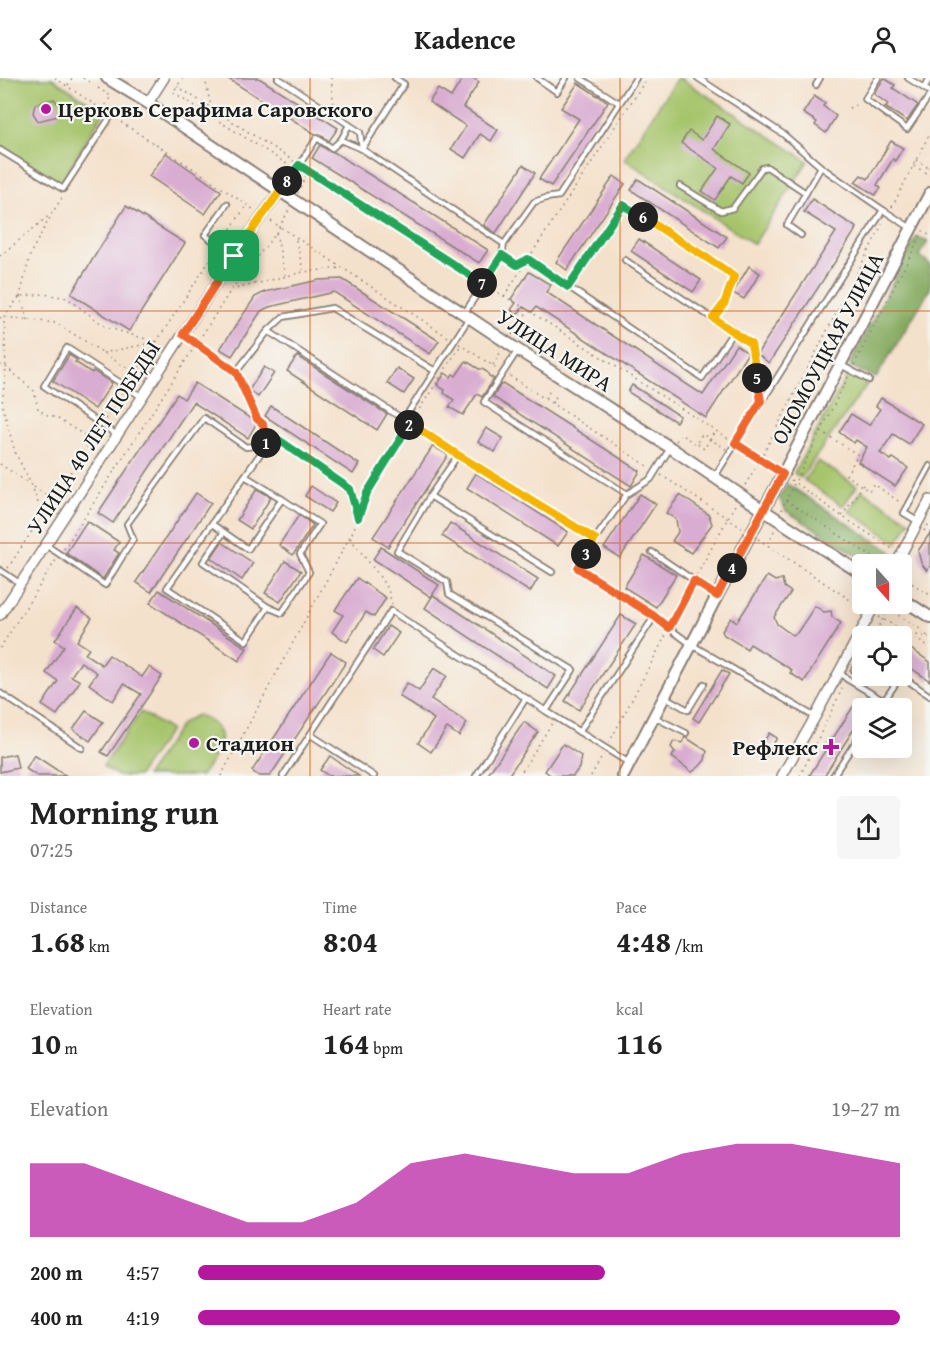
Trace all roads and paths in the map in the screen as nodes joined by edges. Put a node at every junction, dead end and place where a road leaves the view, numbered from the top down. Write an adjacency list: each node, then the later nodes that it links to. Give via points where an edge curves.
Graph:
1 (55, 78): 23 (path)
2 (72, 78): 23 (path)
3 (83, 78): 21 (path)
4 (107, 78): 30 (street, УЛИЦА МИРА)
5 (164, 78): 30 (street)
6 (183, 78): 24 (path)
7 (205, 78): 31 (path)
8 (278, 78): 34 (lane)
9 (331, 78): 34 (path)
10 (395, 78): 39 (lane, via 404,84)
11 (537, 78): 12 (lane, via 557,92)
12 (566, 78)
13 (580, 78): 29 (lane)
14 (636, 78): 29 (lane)
15 (647, 78): 65 (path)
16 (698, 78): 44 (lane, via 783,134)
17 (820, 78): 22 (lane)
18 (878, 78): 28 (lane)
19 (909, 78): 26 (lane)
20 (930, 78): 26 (lane)
21 (91, 84)
22 (816, 85)
23 (67, 86): 33 (path)
24 (177, 86): 31 (path); 43 (path, via 173,92)
25 (98, 88): 33 (path, via 111,96)
26 (924, 88): 27 (lane)
27 (930, 94): 28 (lane, via 907,129)
28 (865, 99): 32 (path)
29 (619, 103): 62 (lane, via 559,196 534,202)
30 (148, 104): 48 (street, УЛИЦА МИРА)
31 (211, 108): 43 (path)
32 (849, 108)
33 (102, 110): 35 (path)
34 (335, 116): 36 (lane)
35 (110, 117): 40 (lane, via 63,189); 55 (path)
36 (349, 125): 38 (lane); 39 (lane, via 360,132)
37 (930, 133): 41 (path)
38 (341, 140): 39 (lane); 43 (lane, via 332,148 317,138)
39 (362, 149): 62 (lane)
40 (0, 150)
41 (916, 160): 42 (path); 45 (path)
42 (913, 165): 46 (path); 53 (path)
43 (298, 167): 48 (lane); 70 (path)
44 (821, 167): 49 (lane); 52 (lane)
45 (930, 169)
46 (930, 175)
47 (680, 186): 49 (lane, via 721,211 733,208 762,168 767,167)
48 (279, 192): 55 (street, УЛИЦА 40 ЛЕТ ПОБЕДЫ); 74 (street, УЛИЦА МИРА)
49 (806, 193): 59 (lane, via 787,225)
50 (930, 193): 57 (street, ОЛОМОУЦКАЯ УЛИЦА)
51 (227, 204): 64 (lane, via 205,235)
52 (883, 210): 53 (lane); 97 (lane)
53 (889, 212): 57 (lane); 113 (path)
54 (52, 213): 77 (path, via 30,252 20,296)
55 (262, 216): 56 (path); 64 (street, УЛИЦА 40 ЛЕТ ПОБЕДЫ)
56 (279, 226): 58 (path); 61 (path)
57 (912, 228): 85 (street, ОЛОМОУЦКАЯ УЛИЦА)
58 (276, 233): 69 (path); 72 (path)
59 (801, 235)
60 (929, 235): 87 (path, via 923,231)
61 (296, 239): 67 (path); 68 (path)
62 (504, 244): 63 (lane)
63 (502, 255): 65 (lane, via 517,265); 70 (lane)
64 (234, 256): 80 (street, УЛИЦА 40 ЛЕТ ПОБЕДЫ)
65 (528, 259): 71 (lane); 73 (path)
66 (624, 260): 76 (lane)
67 (342, 268): 68 (path); 81 (path)
68 (303, 272): 69 (path)
69 (285, 276): 72 (path)
70 (483, 284): 73 (path); 74 (lane)
71 (568, 287): 76 (lane, via 623,205 734,277 724,304); 79 (lane, via 702,378)
72 (231, 290): 82 (path)
73 (504, 297): 101 (path)
74 (467, 315): 81 (lane); 84 (street, УЛИЦА МИРА)
75 (0, 318): 77 (path)
76 (713, 318): 79 (lane)
77 (28, 320): 91 (path, via 56,323)
78 (268, 331): 88 (lane, via 283,317 332,308); 89 (lane); 99 (lane)
79 (733, 332): 97 (lane, via 751,344)
80 (183, 334): 82 (lane); 95 (street, УЛИЦА 40 ЛЕТ ПОБЕДЫ)
81 (454, 341): 83 (path); 88 (lane)
82 (196, 344): 89 (lane); 144 (path)
83 (461, 345): 90 (path); 100 (path)
84 (518, 350): 90 (lane); 110 (street, УЛИЦА МИРА)
85 (840, 365): 87 (lane); 117 (street, ОЛОМОУЦКАЯ УЛИЦА)
86 (0, 366): 106 (path, via 34,391 38,409)
87 (851, 370): 92 (lane); 102 (path)
88 (435, 371): 99 (lane)
89 (236, 372): 109 (lane, via 257,419 263,424)
90 (504, 372): 96 (path); 124 (lane, via 484,402)
91 (136, 373)
92 (869, 380)
93 (551, 389): 96 (path)
94 (558, 393): 98 (path)
95 (142, 397): 103 (street, УЛИЦА 40 ЛЕТ ПОБЕДЫ); 103 (lane, via 67,348 44,386)
96 (545, 399): 98 (path)
97 (761, 401): 108 (lane)
98 (552, 404): 116 (path)
99 (404, 419): 100 (lane)
100 (410, 423): 112 (lane); 133 (path, via 367,493)
101 (716, 431): 105 (path); 108 (path)
102 (820, 431): 121 (path); 122 (path, via 858,455 846,475)
103 (117, 435): 142 (street, УЛИЦА 40 ЛЕТ ПОБЕДЫ)
104 (683, 436): 107 (path)
105 (711, 439): 107 (path, via 702,434); 107 (path, via 704,449); 111 (path)
106 (92, 440)
107 (696, 443)
108 (735, 443): 111 (lane); 113 (path)
109 (267, 444): 118 (lane); 123 (lane, via 279,440); 144 (lane, via 246,447 204,418 127,525 133,538 105,585)
110 (670, 448): 116 (lane); 119 (street, УЛИЦА МИРА)
111 (730, 452): 119 (lane)
112 (458, 455): 126 (lane); 141 (lane)
113 (760, 460): 117 (path); 125 (path)
114 (0, 464): 128 (path)
115 (930, 466): 137 (lane, via 904,513)
116 (656, 472): 124 (lane); 134 (path)
117 (783, 474): 121 (path); 131 (street, ОЛОМОУЦКАЯ УЛИЦА)
118 (245, 476): 127 (lane); 136 (lane)
119 (714, 477): 125 (street, УЛИЦА МИРА)
120 (865, 482): 122 (path)
121 (795, 483): 132 (path); 145 (path, via 786,500)
122 (862, 485): 130 (path, via 869,490 873,484); 132 (path)
123 (350, 489): 133 (path)
124 (627, 494): 141 (lane)
125 (740, 495): 131 (street, УЛИЦА МИРА); 134 (path)
126 (430, 496): 149 (lane); 186 (lane, via 397,551 447,582 449,594 573,670)
127 (282, 499): 138 (lane, via 249,549); 157 (lane, via 320,524 300,554 309,572 282,613)
128 (53, 500)
129 (930, 500): 137 (street)
130 (904, 505)
131 (763, 510): 139 (street, ОЛОМОУЦКАЯ УЛИЦА); 147 (street, УЛИЦА МИРА)
132 (842, 516): 146 (path)
133 (358, 518): 140 (path)
134 (728, 518): 139 (path); 150 (path)
135 (930, 522): 137 (path)
136 (212, 524): 138 (lane); 157 (lane, via 167,588 246,641)
137 (922, 527): 146 (street)
138 (224, 532): 157 (lane, via 203,562)
139 (750, 534): 154 (street, ОЛОМОУЦКАЯ УЛИЦА); 155 (path)
140 (350, 538): 158 (path, via 388,590); 197 (path)
141 (595, 539): 164 (lane, via 578,568)
142 (46, 545): 144 (lane); 152 (street, УЛИЦА 40 ЛЕТ ПОБЕДЫ)
143 (652, 552): 150 (lane)
144 (61, 554): 174 (path)
145 (868, 554)
146 (901, 554)
147 (852, 568)
148 (0, 570): 152 (lane)
149 (552, 572)
150 (694, 581): 154 (lane); 169 (path)
151 (912, 583): 153 (path)
152 (21, 584): 163 (street, УЛИЦА 40 ЛЕТ ПОБЕДЫ)
153 (930, 595)
154 (717, 596): 173 (street, ОЛОМОУЦКАЯ УЛИЦА)
155 (852, 601)
156 (912, 605): 165 (street)
157 (268, 607)
158 (395, 614): 183 (lane); 192 (lane, via 391,611)
159 (870, 614): 177 (street)
160 (874, 614): 166 (path)
161 (886, 614): 166 (path)
162 (896, 614): 172 (path)
163 (0, 615)
164 (654, 616): 169 (lane); 190 (lane)
165 (930, 617)
166 (884, 618): 167 (path); 168 (path)
167 (879, 626)
168 (896, 626)
169 (669, 628): 173 (lane); 195 (path)
170 (912, 634): 172 (path)
171 (912, 636): 175 (path)
172 (930, 637)
173 (692, 645): 182 (street, ОЛОМОУЦКАЯ УЛИЦА); 189 (lane)
174 (0, 648)
175 (930, 648)
176 (852, 671): 178 (path)
177 (839, 672): 178 (lane); 189 (street)
178 (847, 679): 184 (lane); 205 (path)
179 (704, 684): 182 (lane, via 688,710)
180 (0, 693): 194 (lane)
181 (930, 696): 185 (lane, via 901,676)
182 (665, 697): 188 (street, ОЛОМОУЦКАЯ УЛИЦА)
183 (526, 698): 186 (lane); 200 (lane)
184 (879, 698)
185 (886, 698)
186 (546, 711): 187 (lane)
187 (556, 717): 190 (lane); 201 (path)
188 (654, 717): 191 (lane); 196 (street, ОЛОМОУЦКАЯ УЛИЦА)
189 (815, 717): 204 (street)
190 (579, 732): 195 (lane)
191 (686, 733)
192 (310, 735): 198 (lane); 199 (lane)
193 (852, 747): 206 (lane)
194 (82, 748)
195 (606, 749): 196 (lane); 202 (path)
196 (630, 764): 203 (street, ОЛОМОУЦКАЯ УЛИЦА)
197 (221, 776)
198 (283, 776)
199 (374, 776)
200 (476, 776)
201 (519, 776)
202 (591, 776)
203 (623, 776)
204 (782, 776)
205 (800, 776)
206 (832, 776)

